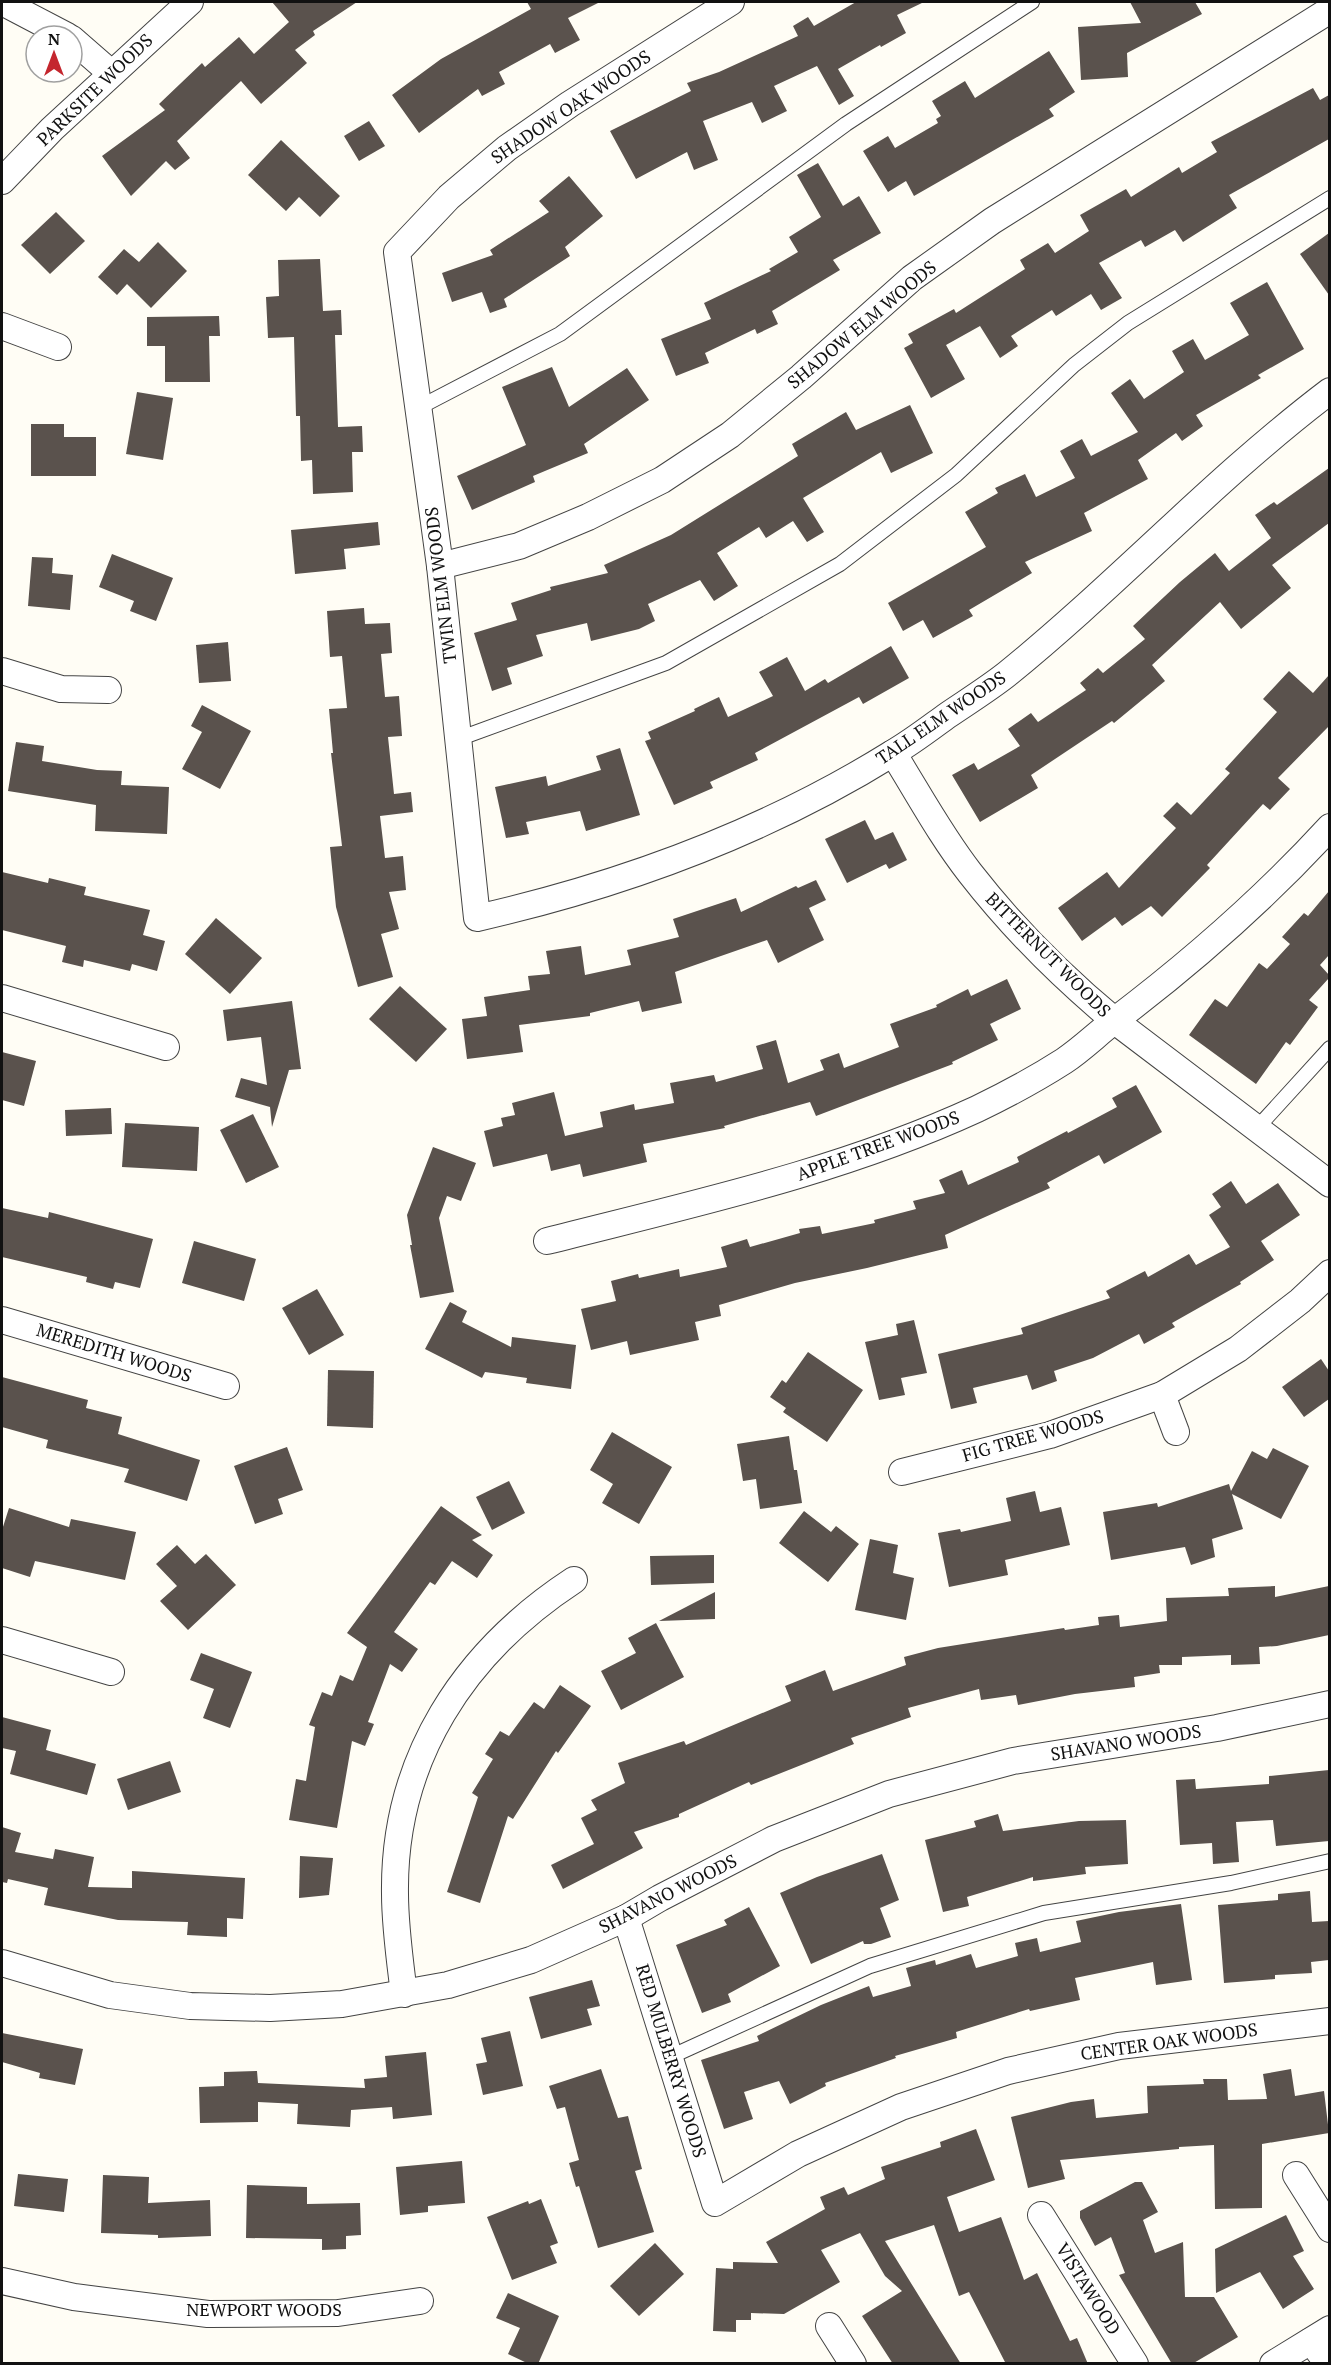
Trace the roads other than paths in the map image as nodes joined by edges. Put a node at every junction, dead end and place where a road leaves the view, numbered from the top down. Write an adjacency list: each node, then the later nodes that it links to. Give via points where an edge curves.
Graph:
1 (2, 2): 6 (street)
2 (190, 2): 8 (street, PARKSITE WOODS)
3 (731, 2): 11 (street, SHADOW OAK WOODS, via 507,147 449,197)
4 (1032, 2): 15 (lane, via 846,124 560,334)
5 (1329, 10): 16 (street, SHADOW ELM WOODS, via 992,221 912,278 730,435 662,480 519,546)
6 (44, 24)
7 (84, 49): 8 (street)
8 (111, 73): 9 (street, PARKSITE WOODS)
9 (2, 182)
10 (1329, 198): 19 (lane, via 1128,323 1074,365 956,475 840,564 666,663)
11 (397, 252): 15 (street, TWIN ELM WOODS)
12 (2, 326): 13 (street)
13 (58, 347)
14 (1329, 391): 20 (street, TALL ELM WOODS, via 1239,465 1005,676)
15 (418, 408): 16 (street, TWIN ELM WOODS)
16 (440, 566): 19 (street, TWIN ELM WOODS)
17 (2, 671): 18 (street, via 61,689)
18 (108, 690)
19 (458, 739): 22 (street, TWIN ELM WOODS)
20 (893, 753): 22 (street, TALL ELM WOODS, via 778,816 650,870); 24 (street, BITTERNUT WOODS, via 969,872 1002,913)
21 (1329, 827): 24 (street, APPLE TREE WOODS, via 1240,918)
22 (477, 918)
23 (2, 999): 25 (street)
24 (1114, 1021): 27 (street, BITTERNUT WOODS); 29 (street, APPLE TREE WOODS, via 1064,1060 997,1098 895,1144 790,1179)
25 (166, 1047)
26 (1329, 1048): 27 (lane)
27 (1257, 1128): 28 (street, BITTERNUT WOODS)
28 (1329, 1184)
29 (547, 1241)
30 (1329, 1273): 33 (street, FIG TREE WOODS, via 1238,1348)
31 (2, 1320): 32 (street, MEREDITH WOODS)
32 (226, 1386)
33 (1162, 1395): 34 (street); 35 (street, FIG TREE WOODS, via 1050,1435)
34 (1176, 1432)
35 (902, 1472)
36 (574, 1580): 43 (street, via 542,1601 486,1652 442,1713 425,1747 409,1791 396,1856 395,1903)
37 (2, 1640): 38 (street)
38 (111, 1672)
39 (1329, 1704): 41 (street, SHAVANO WOODS, via 1217,1728 1013,1761 889,1794 774,1839)
40 (1329, 1861): 45 (lane, via 1231,1883 1044,1913 870,1966)
41 (626, 1918): 43 (street, SHAVANO WOODS, via 531,1960); 45 (street, RED MULBERRY WOODS)
42 (2, 1963): 43 (street, SHAVANO WOODS, via 110,1995 190,2006 270,2008 342,2004)
43 (404, 1994)
44 (1329, 2021): 47 (street, CENTER OAK WOODS, via 1119,2046 1008,2071 901,2107 798,2154)
45 (670, 2057): 47 (street, RED MULBERRY WOODS)
46 (1296, 2175): 49 (street)
47 (715, 2203)
48 (1041, 2215): 55 (street, VISTAWOOD)
49 (1329, 2229)
50 (2, 2281): 51 (street, NEWPORT WOODS, via 74,2297 208,2314 338,2313)
51 (420, 2301)
52 (829, 2326): 54 (street)
53 (1320, 2335): 56 (street); 57 (street)
54 (853, 2364)
55 (1135, 2364)
56 (1273, 2364)
57 (1328, 2364)

